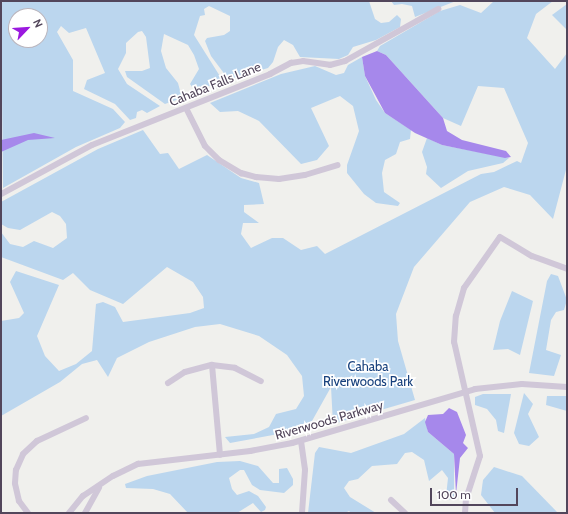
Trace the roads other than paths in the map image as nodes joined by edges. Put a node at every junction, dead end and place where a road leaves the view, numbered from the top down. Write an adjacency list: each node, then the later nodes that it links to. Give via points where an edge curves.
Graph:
1 (438, 9): 2 (street, Cahaba Falls Lane, via 346,61 330,65 303,61 291,63)
2 (186, 108): 3 (street, via 204,146 219,160 241,173 256,178 279,179 305,175); 4 (street, Cahaba Falls Lane, via 92,145)
3 (337, 165)
4 (1, 194)
5 (567, 269): 10 (street, via 532,256 500,237 471,276 459,302 454,342)
6 (212, 365): 7 (street, via 236,368); 8 (street, via 185,372); 13 (street)
7 (261, 381)
8 (168, 383)
9 (567, 387): 10 (street, Riverwoods Parkway, via 522,384)
10 (464, 392): 12 (street, Riverwoods Parkway); 21 (street, via 480,456 466,499)
11 (86, 418): 16 (street, via 37,441 23,454 16,470 15,483 19,501)
12 (301, 441): 13 (street, Riverwoods Parkway); 19 (street, via 305,470)
13 (220, 455): 14 (street, Riverwoods Parkway, via 143,463 121,472)
14 (100, 486): 17 (street, Riverwoods Parkway, via 83,496); 18 (street, Riverwoods Parkway)
15 (391, 500): 20 (street)
16 (28, 513)
17 (69, 513)
18 (85, 513)
19 (302, 513)
20 (405, 513)
21 (465, 513)

